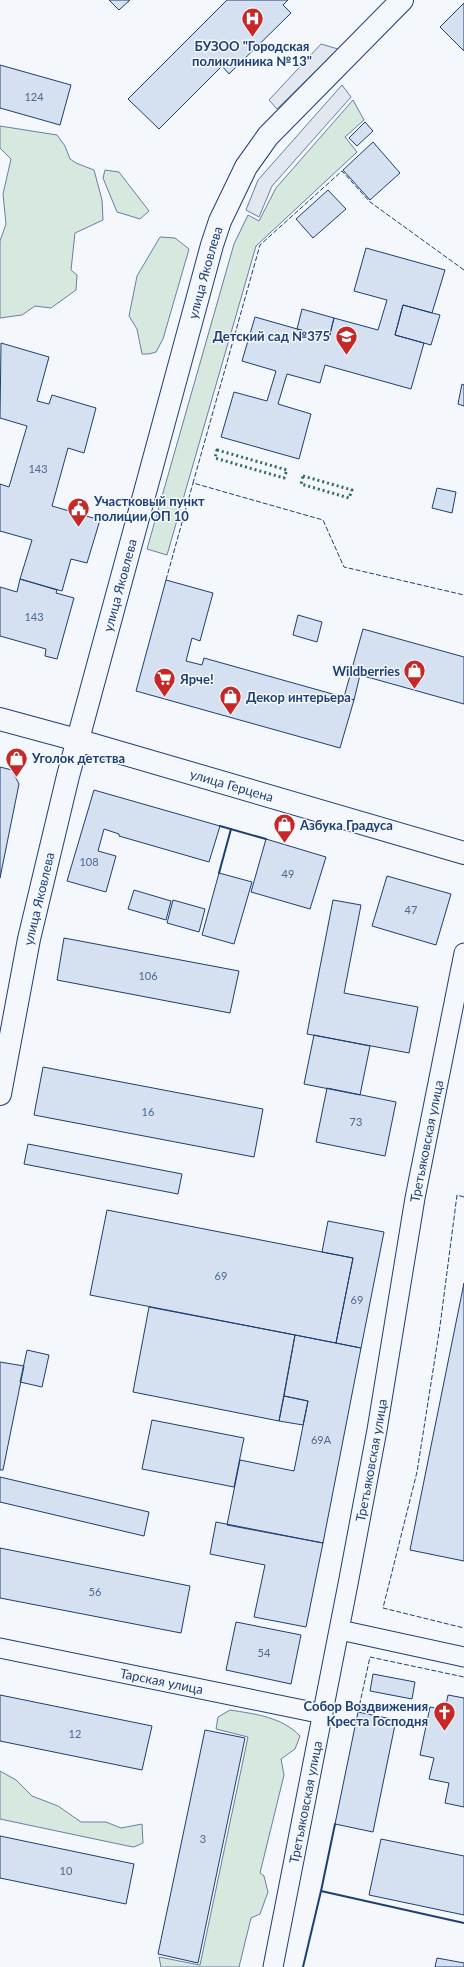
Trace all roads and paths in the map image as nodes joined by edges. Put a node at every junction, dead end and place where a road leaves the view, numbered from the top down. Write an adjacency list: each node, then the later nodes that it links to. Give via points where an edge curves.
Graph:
1 (402, 0): 3 (street, улица Яковлева, via 268,136 246,167 220,221)
2 (0, 719): 3 (street, улица Герцена)
3 (77, 740): 4 (street, улица Герцена); 6 (street, улица Яковлева, via 29,939)
4 (464, 853)
5 (464, 953): 7 (street, Третьяковская улица, via 415,1198 377,1430)
6 (0, 1094)
7 (340, 1630): 9 (street); 10 (street, Третьяковская улица)
8 (0, 1648): 10 (street, Тарская улица)
9 (464, 1657)
10 (323, 1714): 11 (street, Третьяковская улица)
11 (273, 1967)

